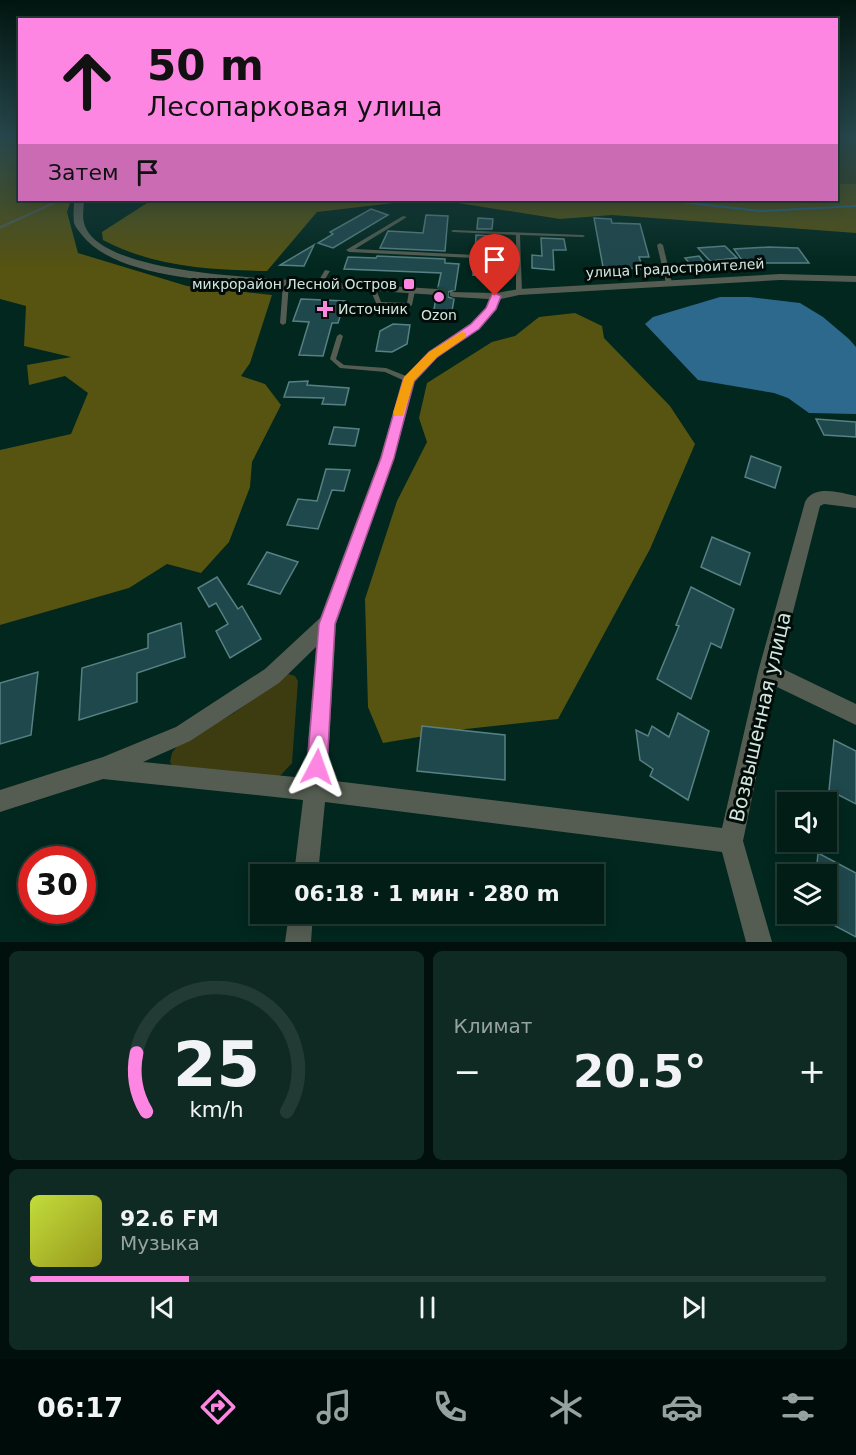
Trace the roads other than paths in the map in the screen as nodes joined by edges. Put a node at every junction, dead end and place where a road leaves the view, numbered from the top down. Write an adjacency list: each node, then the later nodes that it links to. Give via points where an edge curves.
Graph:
1 (59, 201): 4 (lane)
2 (79, 201): 12 (street, via 76,214 82,233 92,244 118,257 199,276)
3 (405, 217): 9 (lane, via 349,250)
4 (0, 228)
5 (453, 231): 6 (lane)
6 (518, 234): 7 (lane); 9 (lane)
7 (584, 236)
8 (660, 244): 13 (lane)
9 (519, 260): 16 (lane)
10 (327, 271): 14 (lane)
11 (856, 279): 13 (street, улица Градостроителей)
12 (281, 283): 14 (street); 19 (lane)
13 (669, 283): 16 (street, улица Градостроителей)
14 (319, 285): 15 (street)
15 (437, 292)
16 (519, 292): 18 (street, улица Градостроителей)
17 (454, 294): 18 (street, улица Градостроителей)
18 (495, 296): 21 (street, via 491,309 475,326 433,355)
19 (283, 323)
20 (340, 336): 21 (lane, via 333,359 342,368 386,370)
21 (409, 380): 23 (street, via 387,458)
22 (856, 502): 24 (street, Возвышенная улица, via 823,497 813,502)
23 (327, 624): 26 (street, via 272,676 183,734); 27 (street)
24 (768, 672): 25 (street); 29 (street, Возвышенная улица)
25 (856, 715)
26 (103, 768): 27 (street); 28 (street)
27 (315, 790): 29 (street); 30 (street)
28 (0, 801)
29 (731, 841): 33 (street, Возвышенная улица)
30 (307, 864)
31 (300, 924): 32 (street)
32 (298, 942)
33 (759, 942)

